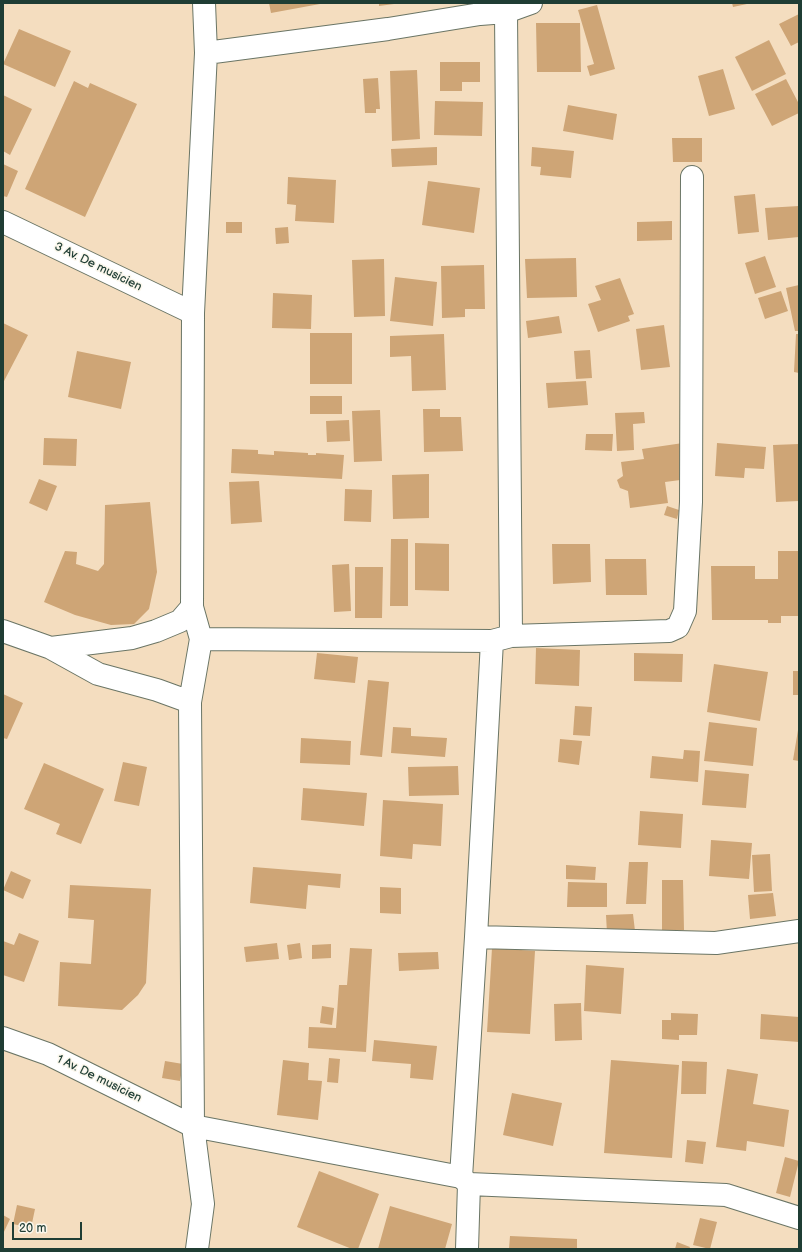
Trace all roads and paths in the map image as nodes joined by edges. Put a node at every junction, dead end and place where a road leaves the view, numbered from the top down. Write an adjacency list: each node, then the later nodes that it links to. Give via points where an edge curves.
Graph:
1 (204, 3): 5 (street)
2 (531, 3): 4 (street)
3 (479, 8): 4 (street); 5 (street, via 388,29)
4 (506, 12): 11 (street)
5 (206, 52): 8 (street)
6 (692, 177): 11 (street, via 691,502 685,611 682,620 678,627 669,631)
7 (3, 222): 8 (street, 3 Av. De musicien)
8 (193, 313): 9 (street)
9 (192, 607): 12 (street); 13 (street, via 180,621 144,635)
10 (3, 631): 13 (street)
11 (501, 638): 12 (street); 16 (street)
12 (201, 639): 14 (street)
13 (51, 648): 14 (street, via 98,674)
14 (190, 702): 18 (street)
15 (799, 931): 16 (street, via 716,943)
16 (476, 937): 19 (street)
17 (3, 1038): 18 (street, 1 Av. De musicien, via 48,1054)
18 (193, 1126): 19 (street, 1 Av. De musicien); 21 (street, via 203,1204)
19 (465, 1180): 20 (street, 1 Av. De musicien, via 726,1195); 22 (street)
20 (799, 1218)
21 (197, 1249)
22 (466, 1249)

